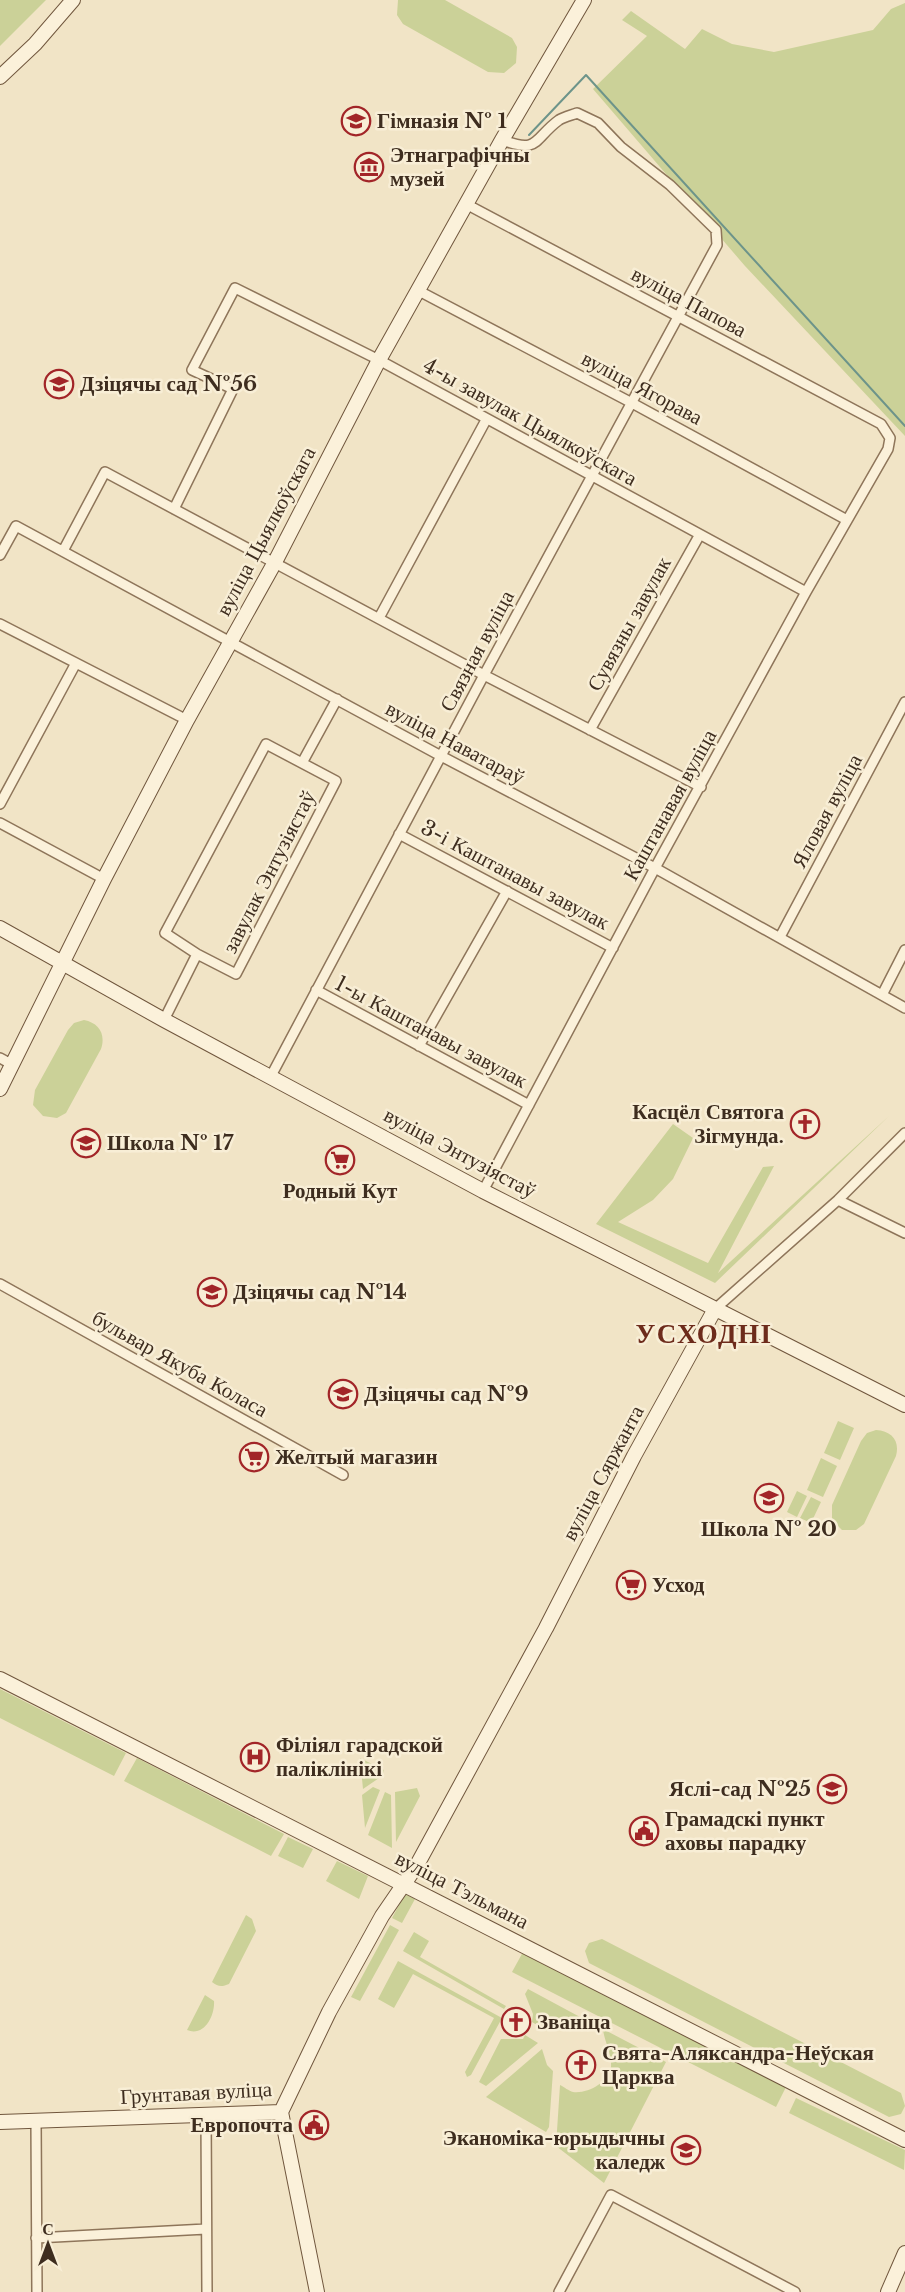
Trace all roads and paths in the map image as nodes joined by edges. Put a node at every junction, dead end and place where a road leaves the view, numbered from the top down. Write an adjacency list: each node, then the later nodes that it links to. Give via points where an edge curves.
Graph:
1 (73, 0): 3 (main road)
2 (584, 0): 4 (main road, вуліца Цыялкоўскага)
3 (0, 77)
4 (502, 140): 5 (main road, вуліца Цыялкоўскага); 7 (street, Связная вуліца, via 519,146 536,144 560,119 578,113 598,123 716,230 717,245)
5 (466, 204): 6 (main road, вуліца Цыялкоўскага); 7 (street, вуліца Папова)
6 (419, 291): 8 (main road, вуліца Цыялкоўскага); 9 (street, вуліца Ягорава)
7 (679, 318): 9 (street, Связная вуліца); 11 (street, вуліца Папова, via 881,424)
8 (379, 360): 10 (street, 4-ы завулак Цыялкоўскага); 13 (street, 4-ы завулак Цыялкоўскага, via 234,288 192,370 233,389); 18 (main road, вуліца Цыялкоўскага)
9 (632, 403): 12 (street, Связная вуліца); 14 (street, вуліца Ягорава)
10 (486, 420): 12 (street, 4-ы завулак Цыялкоўскага); 20 (street)
11 (890, 438): 14 (street, Каштанавая вуліца, via 888,449)
12 (591, 476): 15 (street, 4-ы завулак Цыялкоўскага); 24 (street, Связная вуліца)
13 (174, 509): 16 (street, via 105,472); 18 (street)
14 (847, 520): 19 (street, Каштанавая вуліца)
15 (699, 536): 19 (street, 4-ы завулак Цыялкоўскага); 28 (street, Сувязны завулак)
16 (63, 551): 17 (street, вуліца Наватараў, via 16,526); 22 (street, вуліца Наватараў)
17 (0, 555)
18 (275, 562): 20 (street); 22 (main road, вуліца Цыялкоўскага)
19 (806, 592): 31 (street, Каштанавая вуліца)
20 (378, 618): 24 (street)
21 (0, 624): 23 (street)
22 (231, 642): 25 (street, вуліца Наватараў); 27 (main road, вуліца Цыялкоўскага)
23 (76, 663): 27 (street); 32 (street)
24 (484, 675): 28 (street); 29 (street, Связная вуліца)
25 (337, 699): 29 (street, вуліца Наватараў); 30 (street, завулак Энтузіястаў)
26 (905, 702): 39 (street, Яловая вуліца)
27 (187, 720): 36 (main road, вуліца Цыялкоўскага)
28 (590, 729): 31 (street)
29 (441, 756): 34 (street, Связная вуліца); 35 (street, вуліца Наватараў)
30 (302, 763): 42 (street, завулак Энтузіястаў, via 266,744 165,933); 42 (street, завулак Энтузіястаў, via 336,781 236,974)
31 (701, 787): 35 (street, Каштанавая вуліца)
32 (0, 804)
33 (0, 823): 36 (street)
34 (399, 834): 37 (street, 3-і Каштанавы завулак); 44 (street, Связная вуліца)
35 (655, 868): 39 (street, вуліца Наватараў); 40 (street, Каштанавая вуліца)
36 (104, 879): 43 (main road, вуліца Цыялкоўскага)
37 (507, 891): 40 (street, 3-і Каштанавы завулак); 48 (street)
38 (0, 928): 43 (main road, вуліца Энтузіястаў)
39 (780, 937): 45 (street, вуліца Наватараў)
40 (613, 948): 53 (street, Каштанавая вуліца)
41 (905, 950): 45 (street)
42 (196, 954): 47 (street, завулак Энтузіястаў)
43 (64, 963): 47 (main road, вуліца Энтузіястаў); 50 (main road, вуліца Цыялкоўскага)
44 (316, 990): 48 (street, 1-ы Каштанавы завулак); 51 (street, Связная вуліца)
45 (882, 995): 46 (street, вуліца Наватараў)
46 (905, 1008)
47 (164, 1020): 51 (main road, вуліца Энтузіястаў)
48 (419, 1046): 53 (street, 1-ы Каштанавы завулак)
49 (0, 1058): 50 (street)
50 (13, 1065): 52 (main road, вуліца Цыялкоўскага)
51 (271, 1076): 55 (main road, вуліца Энтузіястаў)
52 (0, 1089)
53 (529, 1105): 55 (street, Каштанавая вуліца)
54 (905, 1132): 56 (street, вуліца Сяржанта)
55 (483, 1191): 59 (main road, вуліца Энтузіястаў)
56 (838, 1200): 57 (street); 59 (street, вуліца Сяржанта)
57 (905, 1233)
58 (0, 1284): 61 (street, бульвар Якуба Коласа)
59 (715, 1309): 60 (main road, вуліца Энтузіястаў); 63 (main road, вуліца Сяржанта)
60 (905, 1405)
61 (343, 1475)
62 (0, 1679): 63 (main road, вуліца Тэльмана)
63 (404, 1885): 64 (main road, Грунтавая вуліца, via 382,1916 329,2012); 68 (main road, вуліца Тэльмана)
64 (281, 2112): 65 (main road, Грунтавая вуліца); 74 (main road)
65 (206, 2116): 66 (main road, Грунтавая вуліца); 69 (street)
66 (36, 2121): 67 (main road, Грунтавая вуліца); 70 (street)
67 (0, 2122)
68 (905, 2140)
69 (206, 2229): 70 (street); 73 (street)
70 (36, 2238): 72 (street)
71 (905, 2253): 77 (main road)
72 (37, 2292)
73 (207, 2292)
74 (317, 2292)
75 (559, 2292): 76 (street, via 611,2195)
76 (795, 2292)
77 (888, 2292)

